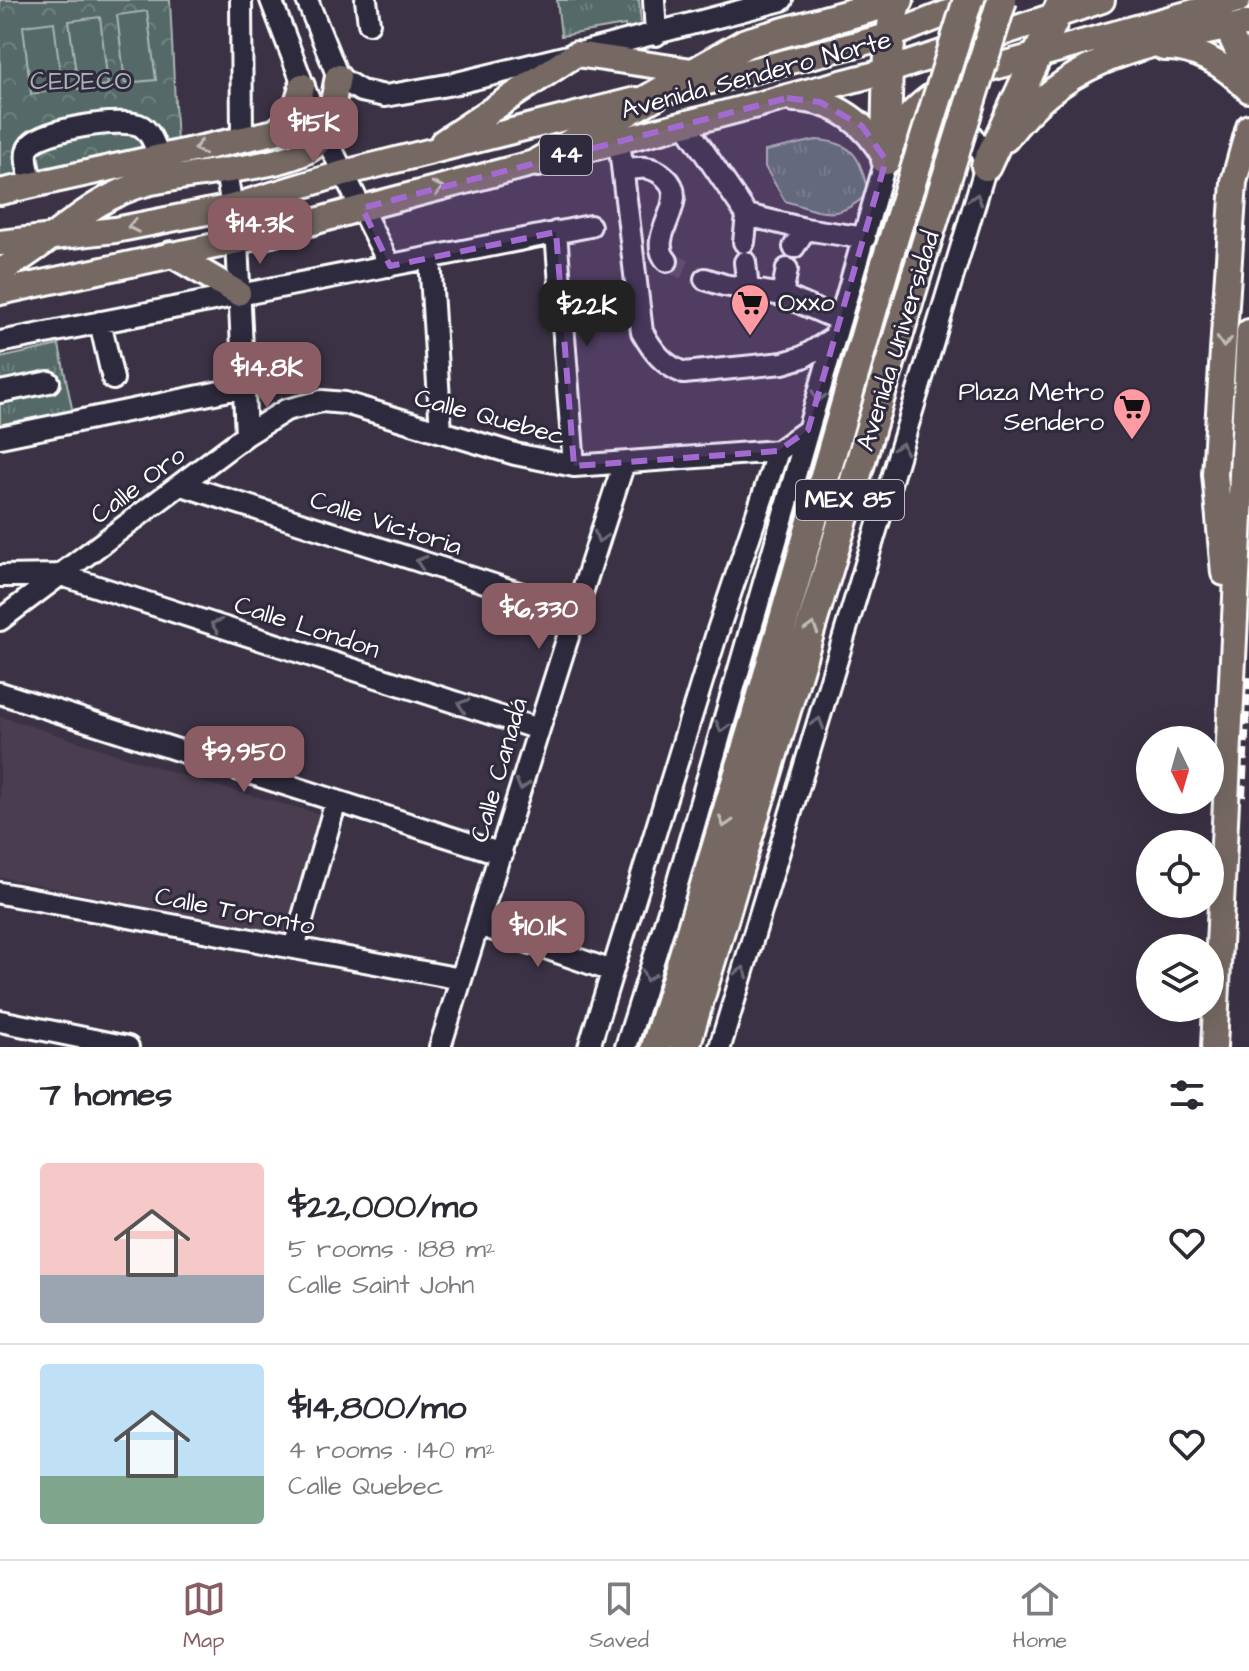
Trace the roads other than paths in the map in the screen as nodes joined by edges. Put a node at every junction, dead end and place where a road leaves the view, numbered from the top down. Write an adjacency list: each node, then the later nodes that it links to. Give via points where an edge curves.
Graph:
1 (241, 0): 34 (street)
2 (271, 0): 27 (street)
3 (307, 0): 26 (street)
4 (366, 0): 15 (street)
5 (654, 0): 17 (street)
6 (782, 0): 17 (street)
7 (897, 0): 18 (highway); 23 (highway, via 746,43)
8 (968, 0): 110 (highway, Avenida Universidad / MEX 85, one-way to 110, bridge)
9 (979, 0): 18 (main road, Avenida Sendero Norte / 44)
10 (1002, 0): 111 (highway, Avenida Universidad / MEX 85, one-way to 10, bridge)
11 (1102, 0): 14 (main road, Avenida Sendero Norte / 44)
12 (1238, 0): 13 (main road)
13 (1207, 3): 16 (main road); 21 (main road)
14 (1060, 7): 21 (highway); 22 (main road, Avenida Sendero Norte / 44)
15 (369, 23)
16 (1238, 25): 19 (main road); 25 (main road)
17 (656, 35): 20 (street)
18 (889, 36): 22 (highway); 24 (main road, Avenida Sendero Norte / 44)
19 (1122, 52): 28 (main road, via 1189,50 1219,64); 40 (main road, via 1054,88 1030,109)
20 (576, 54): 23 (main road); 26 (street, via 385,96 361,91); 36 (main road)
21 (1039, 54): 38 (main road, via 965,75 927,97 894,135); 40 (highway)
22 (887, 71): 30 (main road, Avenida Sendero Norte / 44); 38 (highway)
23 (693, 72): 24 (main road); 29 (highway)
24 (733, 75): 29 (main road, Avenida Sendero Norte / 44)
25 (1249, 75)
26 (338, 77): 33 (main road)
27 (302, 86): 33 (street); 34 (main road, via 289,121 275,132)
28 (1249, 90)
29 (655, 95): 36 (main road, Avenida Sendero Norte / 44); 39 (highway)
30 (770, 101): 31 (main road, Avenida Sendero Norte / 44); 38 (main road, via 803,99 836,108 872,136)
31 (685, 124): 35 (main road, Avenida Sendero Norte / 44); 49 (street)
32 (1249, 127): 92 (main road, one-way to 92, via 1234,182 1215,474)
33 (323, 135): 41 (main road, via 313,147 281,160); 43 (street)
34 (242, 139): 37 (main road, one-way to 37)
35 (619, 141): 39 (main road, Avenida Sendero Norte / 44); 42 (street)
36 (427, 153): 43 (main road, Avenida Sendero Norte / 44)
37 (160, 158): 44 (main road); 45 (street, via 150,134 127,122 63,131 30,144 26,154)
38 (886, 160): 40 (street, via 906,130 924,118 941,118 953,120 977,138); 54 (street)
39 (539, 162): 48 (main road, Avenida Sendero Norte / 44, one-way to 39)
40 (986, 166): 112 (street, one-way to 40)
41 (226, 170): 44 (main road, via 148,182); 47 (street)
42 (623, 170): 60 (street, via 644,167 671,182 674,206 660,245); 70 (street, via 642,332 670,368 694,373 783,363 803,357)
43 (344, 173): 47 (main road, Avenida Sendero Norte / 44); 48 (street)
44 (125, 178): 45 (main road); 53 (main road)
45 (32, 184): 46 (main road)
46 (0, 192)
47 (232, 207): 53 (main road, Avenida Sendero Norte / 44, one-way to 53); 55 (street)
48 (362, 208): 55 (main road, Avenida Sendero Norte / 44); 61 (street)
49 (747, 215): 51 (street); 65 (street)
50 (590, 226): 52 (street)
51 (805, 229): 54 (street); 57 (street)
52 (556, 232): 59 (street); 83 (street)
53 (50, 238): 56 (main road, Avenida Sendero Norte / 44); 63 (main road)
54 (865, 238): 70 (street)
55 (237, 241): 58 (main road, Avenida Sendero Norte / 44); 67 (street)
56 (0, 243)
57 (794, 247)
58 (171, 254): 66 (main road, Avenida Sendero Norte / 44); 67 (main road)
59 (430, 259): 61 (street); 78 (street)
60 (667, 261)
61 (390, 266): 67 (street)
62 (787, 269): 68 (street)
63 (0, 271)
64 (705, 279): 65 (street)
65 (748, 289): 68 (street)
66 (0, 292)
67 (238, 293): 69 (street); 75 (street)
68 (782, 295): 70 (street)
69 (100, 322): 72 (street); 73 (street)
70 (838, 328): 77 (street, one-way to 77)
71 (1249, 332): 92 (main road)
72 (0, 342)
73 (113, 379)
74 (49, 382): 76 (street)
75 (244, 387): 79 (street); 80 (street)
76 (0, 392)
77 (808, 430): 81 (street); 85 (street)
78 (441, 431): 79 (street, Calle Quebec, via 322,401 286,410); 83 (street, Calle Quebec)
79 (246, 435): 84 (street, Calle Oro)
80 (0, 437)
81 (778, 451): 82 (street, Calle Quebec); 86 (street)
82 (624, 463): 83 (street, Calle Quebec); 89 (street, Calle Canadá, one-way to 89)
83 (574, 466)
84 (182, 485): 87 (street, Calle Oro); 89 (street, Calle Victoria, one-way to 84)
85 (790, 498): 86 (street); 93 (street)
86 (753, 520): 91 (street)
87 (61, 575): 88 (street, Calle London); 90 (street, Calle Oro); 95 (street, Calle London, one-way to 87)
88 (0, 576)
89 (575, 611): 95 (street, Calle Canadá)
90 (0, 620)
91 (717, 633): 93 (street); 97 (street)
92 (1233, 676): 113 (main road)
93 (735, 683): 98 (street, one-way to 98)
94 (0, 693): 96 (street)
95 (538, 729): 99 (street, Calle Canadá, one-way to 99)
96 (336, 801): 99 (street); 102 (street)
97 (660, 815): 98 (street); 103 (street)
98 (693, 828): 109 (street, one-way to 109)
99 (502, 854): 101 (street, Calle Canadá)
100 (0, 893): 102 (street, Calle Toronto)
101 (479, 925): 103 (street); 104 (street, Calle Canadá)
102 (294, 948): 104 (street, Calle Toronto)
103 (612, 971): 108 (street)
104 (461, 979): 107 (street, Calle Canadá)
105 (0, 1021): 106 (street)
106 (128, 1047)
107 (440, 1047)
108 (589, 1047)
109 (626, 1047)
110 (656, 1047)
111 (685, 1047)
112 (720, 1047)
113 (1214, 1047)

